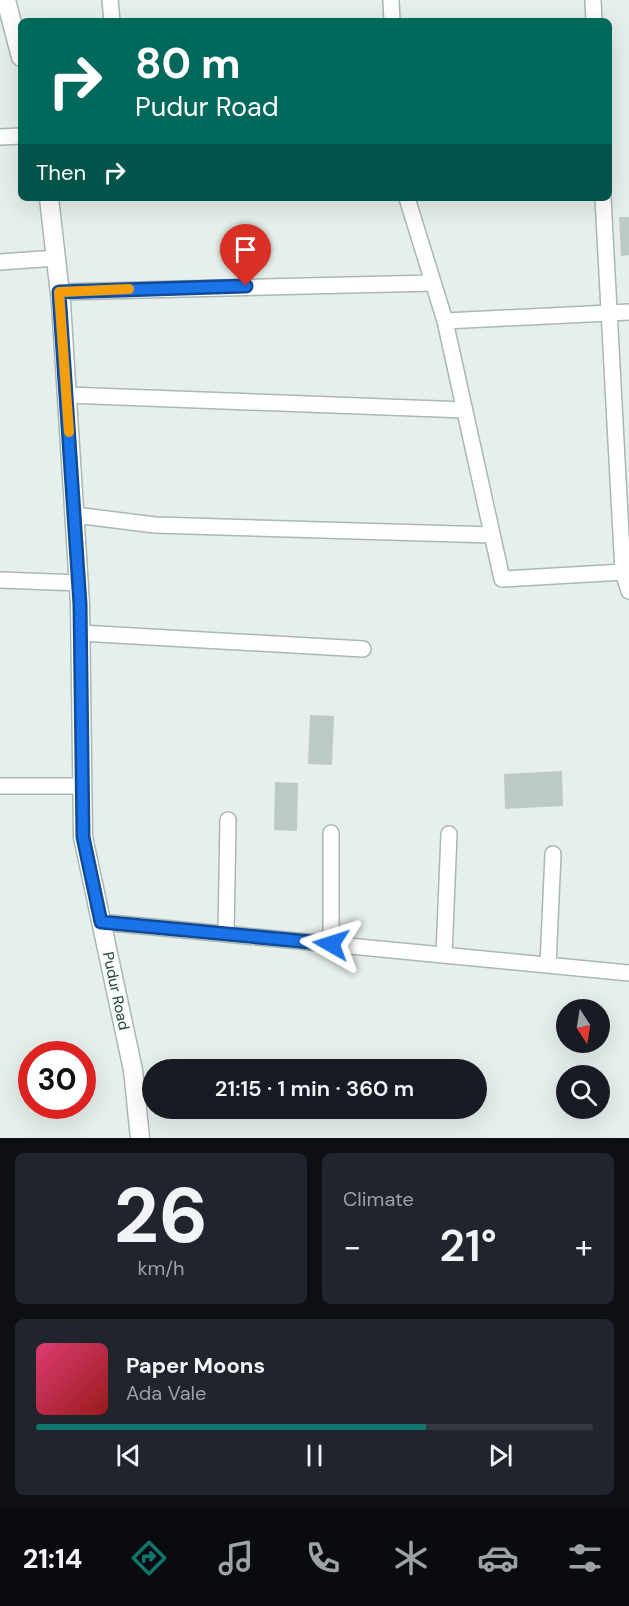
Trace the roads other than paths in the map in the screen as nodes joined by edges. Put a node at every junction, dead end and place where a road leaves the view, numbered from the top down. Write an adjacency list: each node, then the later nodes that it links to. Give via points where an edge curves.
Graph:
1 (110, 0): 5 (street)
2 (391, 0): 6 (street)
3 (593, 0): 7 (street)
4 (5, 5): 8 (street)
5 (112, 18)
6 (392, 18)
7 (594, 18)
8 (18, 44)
9 (18, 136): 10 (street)
10 (0, 137)
11 (49, 201): 14 (street, Pudur Road)
12 (408, 201): 16 (street)
13 (603, 201): 19 (street)
14 (56, 258): 15 (street); 17 (street, Pudur Road)
15 (0, 262)
16 (434, 283): 17 (street); 20 (street)
17 (59, 292): 23 (street, Pudur Road)
18 (629, 312): 19 (street)
19 (609, 314): 20 (street); 22 (street)
20 (445, 321): 24 (street)
21 (629, 386): 22 (street)
22 (613, 387): 26 (street)
23 (67, 395): 24 (street); 25 (street, Pudur Road)
24 (465, 410): 27 (street)
25 (75, 515): 27 (street, via 155,525); 30 (street, Pudur Road)
26 (624, 516): 28 (street)
27 (492, 535): 28 (street, via 502,579)
28 (623, 572): 31 (street)
29 (0, 580): 30 (street)
30 (79, 583): 32 (street, Pudur Road)
31 (629, 591)
32 (81, 633): 33 (street); 35 (street, Pudur Road)
33 (363, 649)
34 (0, 786): 35 (street)
35 (82, 786): 40 (street, Pudur Road, via 83,837)
36 (228, 820): 41 (street)
37 (331, 833): 42 (street)
38 (449, 834): 43 (street)
39 (553, 854): 44 (street)
40 (101, 922): 41 (street); 46 (street, Pudur Road, via 133,1070)
41 (226, 934): 42 (street)
42 (331, 944): 43 (street)
43 (444, 955): 44 (street)
44 (548, 965): 45 (street)
45 (629, 973)
46 (140, 1138)

